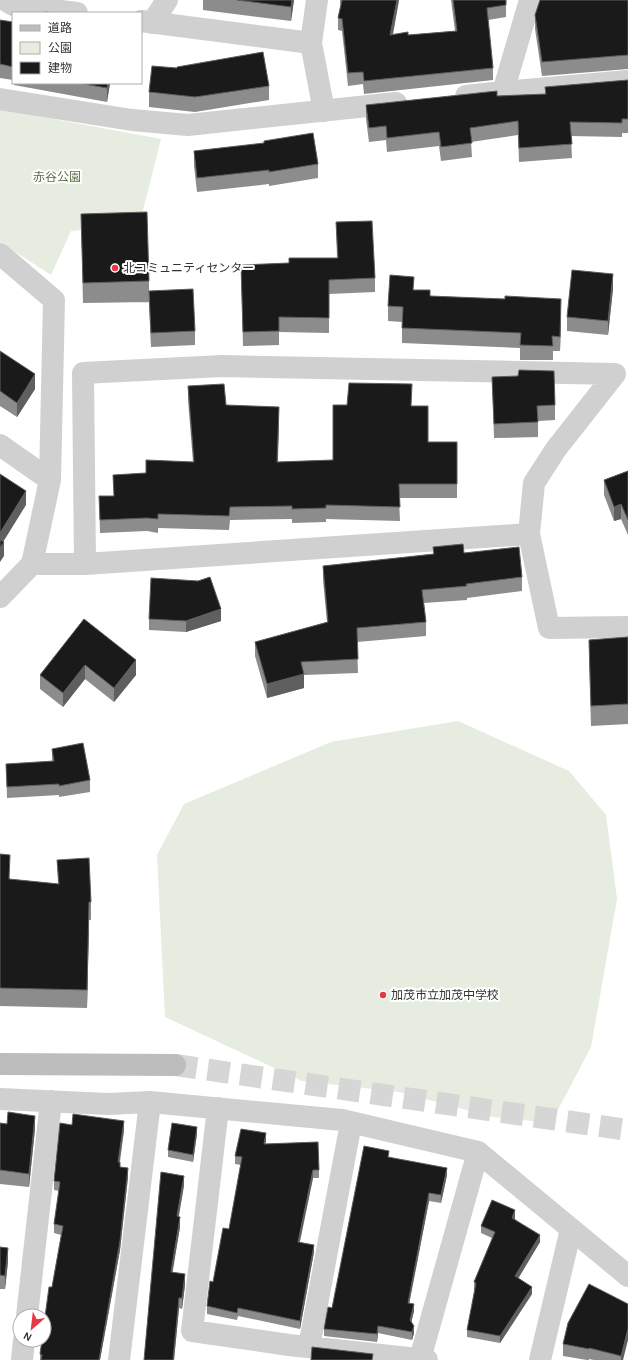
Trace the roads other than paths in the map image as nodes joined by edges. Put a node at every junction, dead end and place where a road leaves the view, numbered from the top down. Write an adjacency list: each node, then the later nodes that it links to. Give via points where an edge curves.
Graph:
1 (5, 0): 5 (street, via 14,5)
2 (167, 0): 6 (street)
3 (318, 0): 7 (street)
4 (530, 0): 9 (street)
5 (70, 12)
6 (147, 22): 7 (street)
7 (311, 43): 13 (street)
8 (628, 81): 9 (street)
9 (503, 92): 10 (street)
10 (449, 98)
11 (0, 99): 13 (street, via 132,120 188,124)
12 (417, 101): 13 (street)
13 (324, 111)
14 (0, 254): 17 (street, via 54,300)
15 (621, 374): 18 (street, via 556,449 534,483); 20 (street, via 222,366 83,374)
16 (0, 445): 17 (street)
17 (50, 480): 19 (street)
18 (530, 534): 20 (street); 22 (street, via 549,628)
19 (32, 564): 20 (street); 21 (street)
20 (85, 564)
21 (0, 597)
22 (628, 627)
23 (0, 1064): 24 (street)
24 (175, 1065)
25 (0, 1099): 26 (street)
26 (51, 1101): 27 (street, via 108,1104); 33 (street)
27 (150, 1102): 28 (street); 37 (street)
28 (218, 1108): 29 (street); 35 (street, via 192,1331)
29 (351, 1123): 30 (street); 35 (street)
30 (478, 1152): 31 (street); 38 (street)
31 (571, 1229): 32 (street); 39 (street)
32 (628, 1276)
33 (28, 1308)
34 (23, 1348): 36 (street)
35 (296, 1350): 38 (street)
36 (22, 1360)
37 (119, 1360)
38 (424, 1360)
39 (540, 1360)

